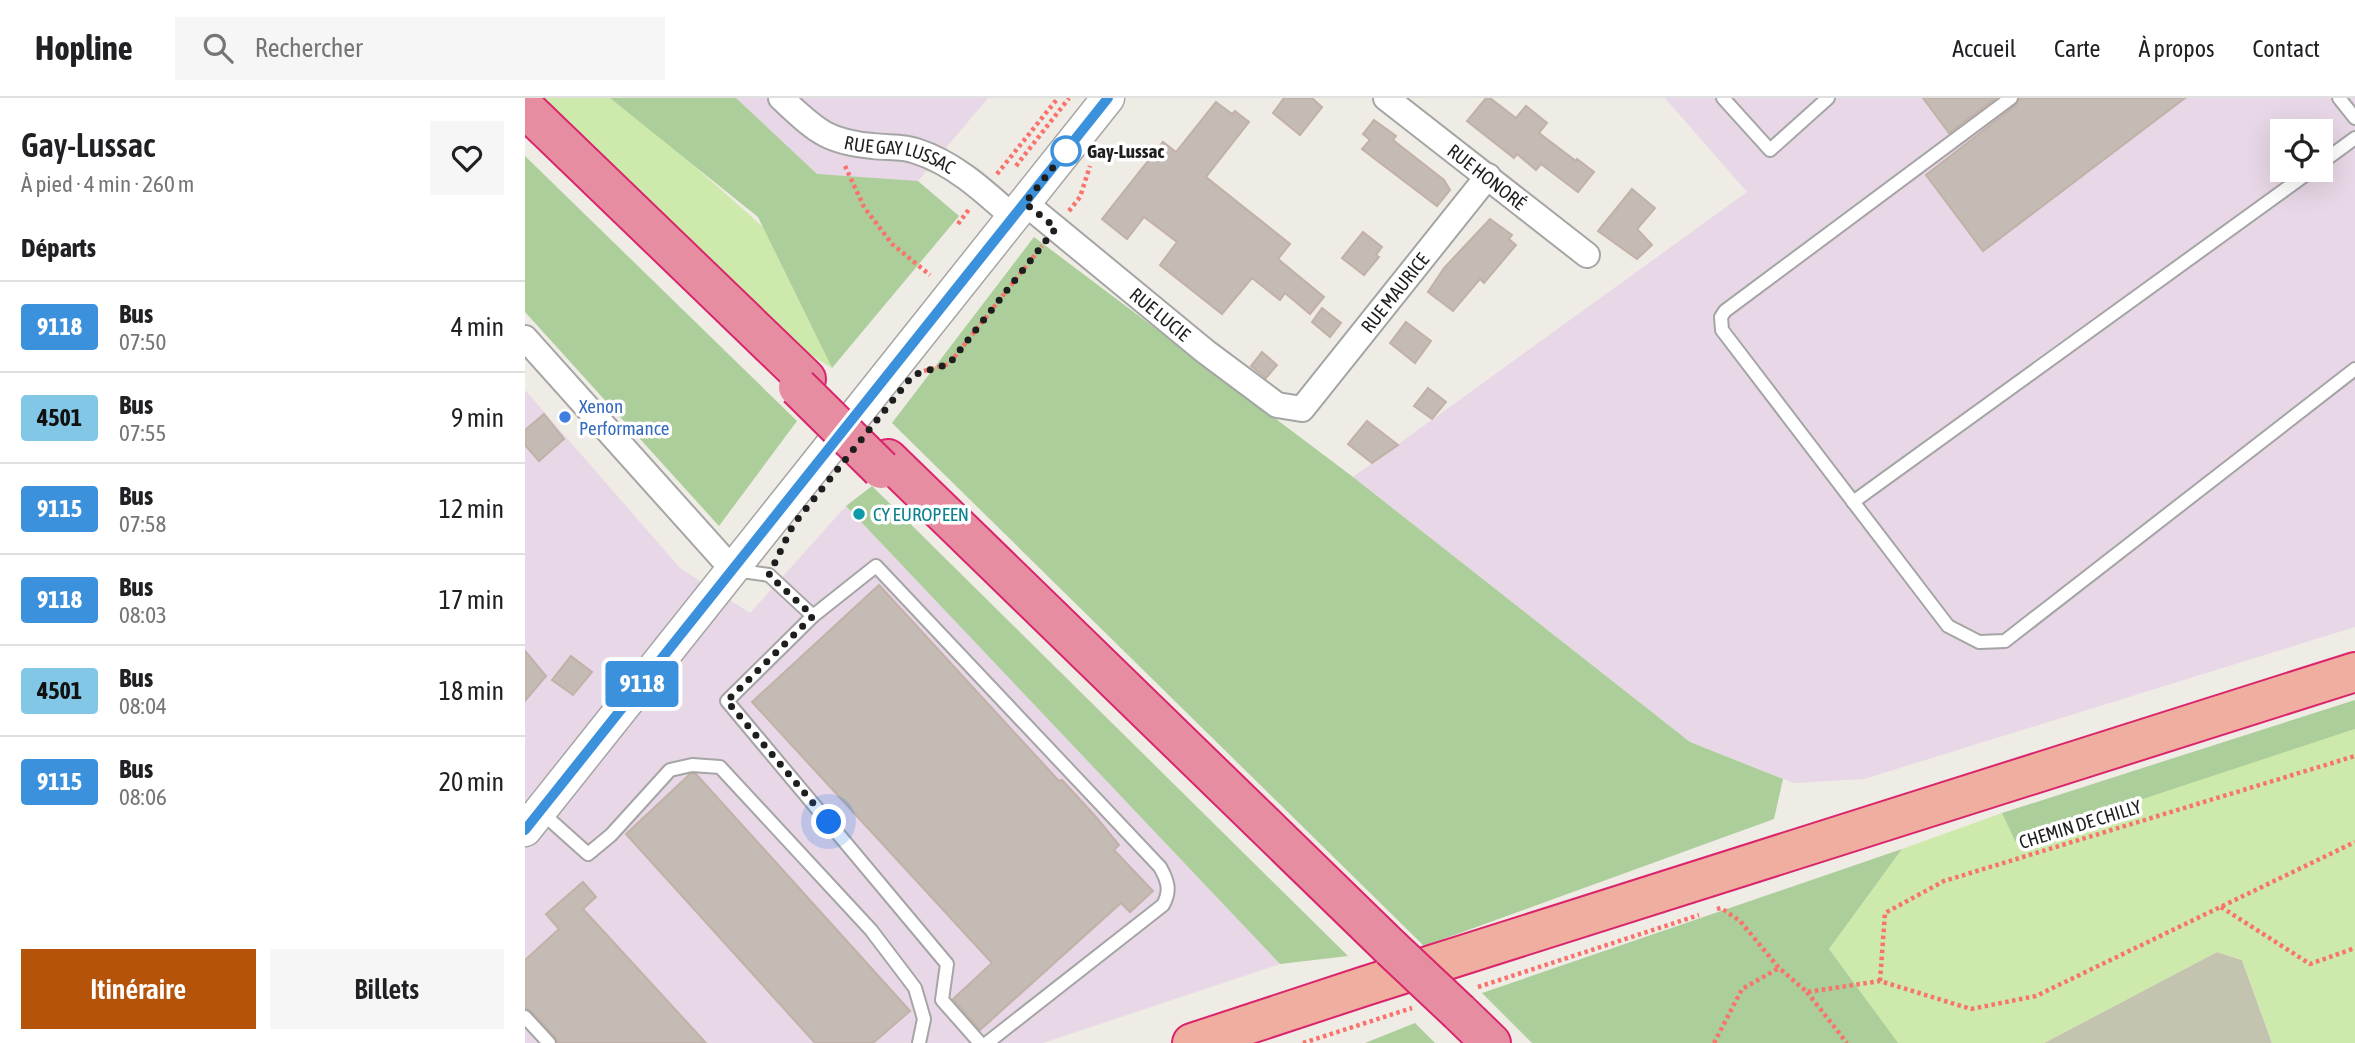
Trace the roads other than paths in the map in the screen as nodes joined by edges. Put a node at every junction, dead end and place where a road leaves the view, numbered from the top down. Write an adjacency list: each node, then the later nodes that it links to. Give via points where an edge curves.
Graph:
1 (781, 98): 15 (street, RUE GAY LUSSAC, via 815,130 838,141 914,150 948,165)
2 (1108, 98): 15 (street)
3 (1387, 98): 13 (street, RUE HONORÉ)
4 (1723, 98): 5 (lane, via 1770,150)
5 (1828, 98)
6 (2011, 98): 21 (lane, via 1721,317 1722,330)
7 (2339, 98): 9 (lane)
8 (525, 108): 19 (highway)
9 (2355, 118)
10 (525, 123): 19 (highway)
11 (2355, 138): 12 (lane)
12 (2333, 154)
13 (1487, 176): 16 (street, RUE HONORÉ); 20 (street, RUE MAURICE)
14 (2295, 182): 21 (lane)
15 (1019, 210): 20 (street, RUE LUCIE, via 1056,228 1277,405); 22 (street)
16 (1587, 255)
17 (525, 338): 22 (street)
18 (2355, 369): 21 (lane, via 2005,641 1979,642 1948,626)
19 (802, 383): 26 (highway, bridge)
20 (1302, 409)
21 (1853, 502)
22 (733, 570): 23 (lane, via 769,575); 25 (street)
23 (813, 616): 30 (lane, via 727,701 947,964 942,1000); 31 (lane, via 877,566 1167,879 1169,895 1163,905)
24 (2355, 672): 32 (highway)
25 (533, 820): 29 (lane, via 588,854 670,770 692,765 720,767 862,920 915,988 924,1019)
26 (1453, 1013): 33 (highway)
27 (525, 1017): 28 (lane)
28 (549, 1043)
29 (919, 1043)
30 (979, 1043)
31 (987, 1043)
32 (1192, 1043)
33 (1490, 1043)

